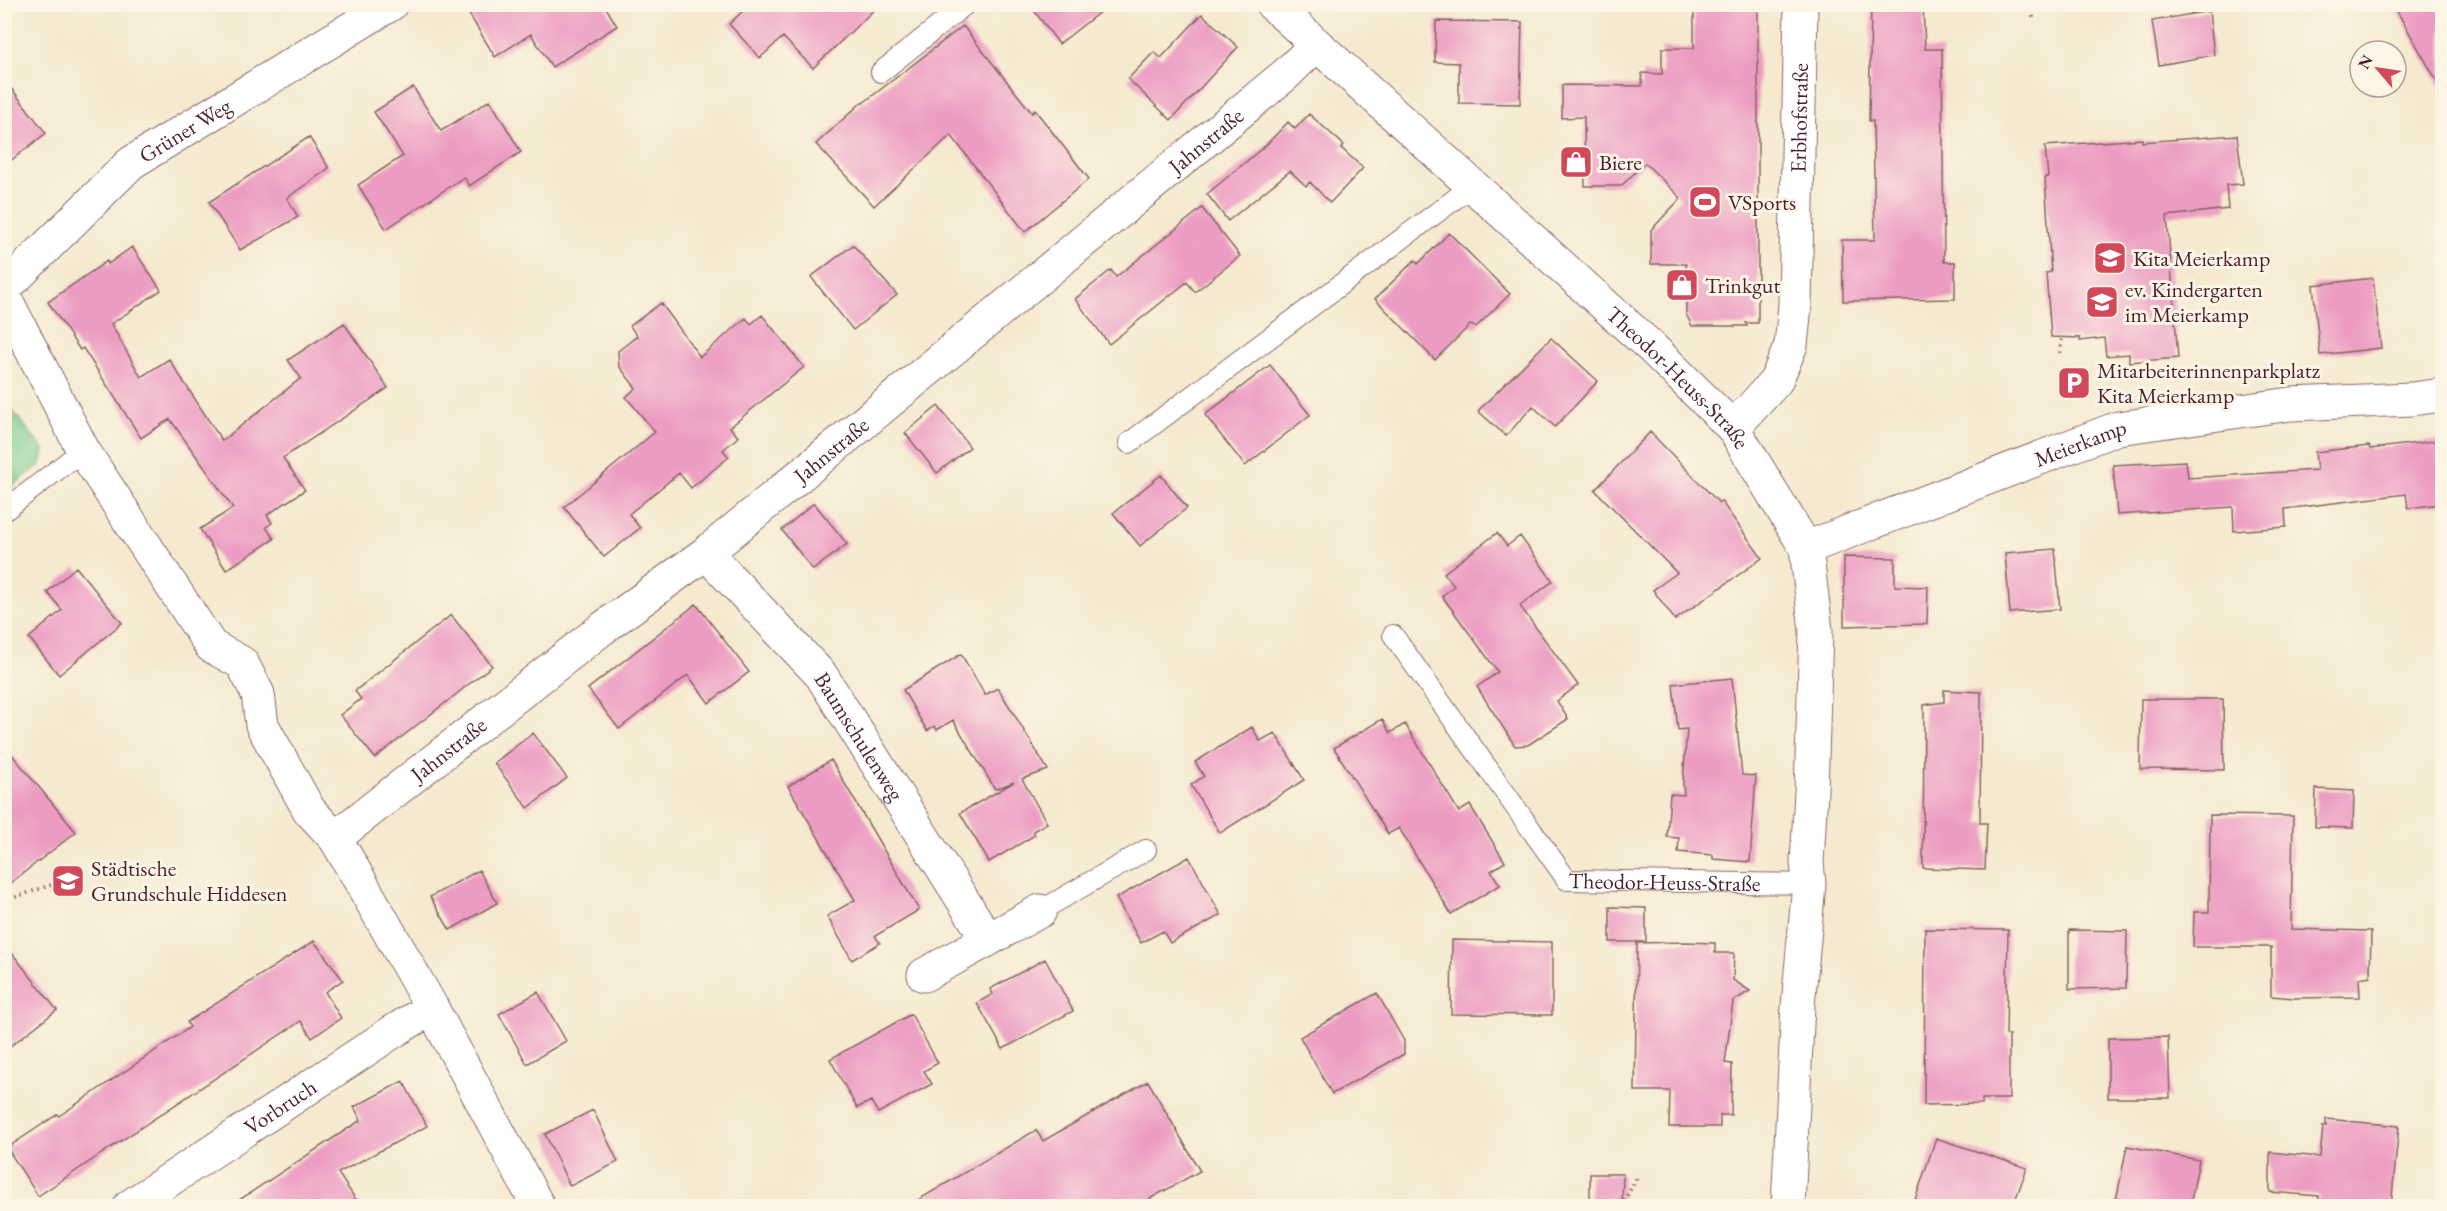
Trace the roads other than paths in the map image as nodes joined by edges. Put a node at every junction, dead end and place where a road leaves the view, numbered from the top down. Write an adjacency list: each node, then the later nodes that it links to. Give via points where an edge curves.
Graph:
1 (391, 4): 8 (street, Grüner Weg, via 131,163)
2 (966, 4): 6 (lane)
3 (1272, 4): 5 (street, Theodor-Heuss-Straße)
4 (1801, 4): 11 (street, Erbhofstraße, via 1791,345 1776,381)
5 (1316, 45): 7 (street, Theodor-Heuss-Straße); 16 (street, Jahnstraße, via 1285,75)
6 (881, 72)
7 (1471, 187): 11 (street, Theodor-Heuss-Straße, via 1652,348); 13 (lane)
8 (4, 289)
9 (4, 296): 12 (street)
10 (2442, 395): 15 (street, Meierkamp, via 2291,404 2118,428)
11 (1733, 428): 15 (street, Theodor-Heuss-Straße)
12 (75, 436): 14 (lane); 18 (street, via 211,646 242,663 258,694 262,724 309,810)
13 (1129, 443)
14 (4, 512)
15 (1806, 548): 20 (street, Theodor-Heuss-Straße, via 1816,630)
16 (706, 553): 18 (street, Jahnstraße, via 603,628); 22 (street, Baumschulenweg, via 821,675)
17 (1393, 635): 20 (lane, Theodor-Heuss-Straße, via 1567,880)
18 (335, 838): 24 (street)
19 (1146, 850): 21 (lane)
20 (1809, 884): 27 (street, Theodor-Heuss-Straße, via 1798,1005)
21 (1040, 911): 22 (street)
22 (988, 940): 23 (street)
23 (924, 975)
24 (432, 1008): 25 (street, Vorbruch); 26 (street)
25 (130, 1206)
26 (538, 1206)
27 (1788, 1206)

